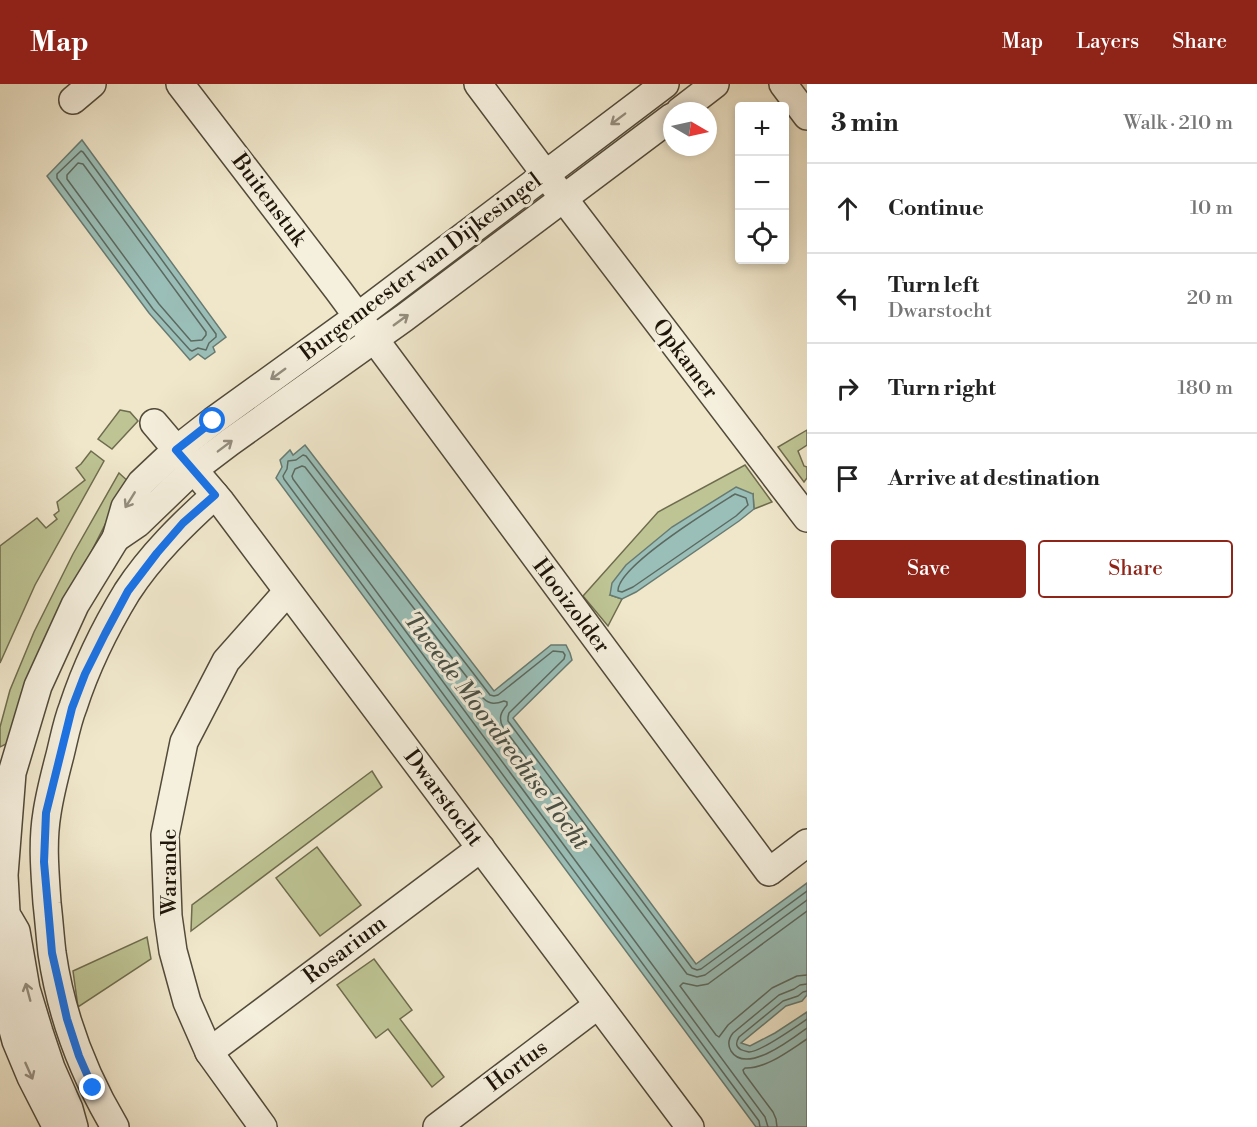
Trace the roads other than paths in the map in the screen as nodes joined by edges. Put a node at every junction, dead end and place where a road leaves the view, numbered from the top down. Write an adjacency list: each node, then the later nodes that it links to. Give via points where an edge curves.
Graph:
1 (180, 84): 11 (street, Buitenstuk)
2 (478, 84): 9 (street, Opkamer)
3 (665, 84): 9 (street, Burgemeester van Dijkesingel, one-way to 9)
4 (715, 84): 6 (street)
5 (783, 84): 7 (street)
6 (692, 102)
7 (807, 116)
8 (663, 124): 10 (street, Burgemeester van Dijkesingel)
9 (545, 174): 10 (street, Opkamer); 11 (street, Burgemeester van Dijkesingel)
10 (564, 199): 12 (street, Burgemeester van Dijkesingel, one-way to 10); 16 (street, Opkamer)
11 (357, 317): 12 (street, Buitenstuk); 14 (street, Burgemeester van Dijkesingel, one-way to 14, via 222,414)
12 (374, 340): 14 (street, Burgemeester van Dijkesingel, one-way to 12, via 230,442); 18 (street, Hooizolder, via 769,872)
13 (154, 423): 14 (street)
14 (185, 460): 15 (street, Dwarstocht); 21 (street, Burgemeester van Dijkesingel, via 138,523 117,538 75,605 38,686 12,773 4,875 6,912 16,931 26,989)
15 (215, 495): 17 (street, Dwarstocht); 25 (street, via 157,553 128,591 105,634 72,708 46,813 44,862 52,953 79,1056)
16 (807, 518)
17 (287, 592): 19 (street, Dwarstocht); 22 (street, Warande, via 226,662 184,742 165,835 168,916 174,951 187,1002)
18 (807, 843)
19 (481, 848): 20 (street, Dwarstocht); 22 (street, Rosarium)
20 (598, 1005): 27 (street, Hortus); 28 (street, Dwarstocht)
21 (18, 1040): 23 (street, Burgemeester van Dijkesingel, one-way to 23, via 31,1077); 24 (street, Burgemeester van Dijkesingel, via 51,1068)
22 (209, 1052): 26 (street, Warande)
23 (60, 1127)
24 (74, 1127)
25 (115, 1127)
26 (263, 1127)
27 (437, 1127)
28 (690, 1127)

